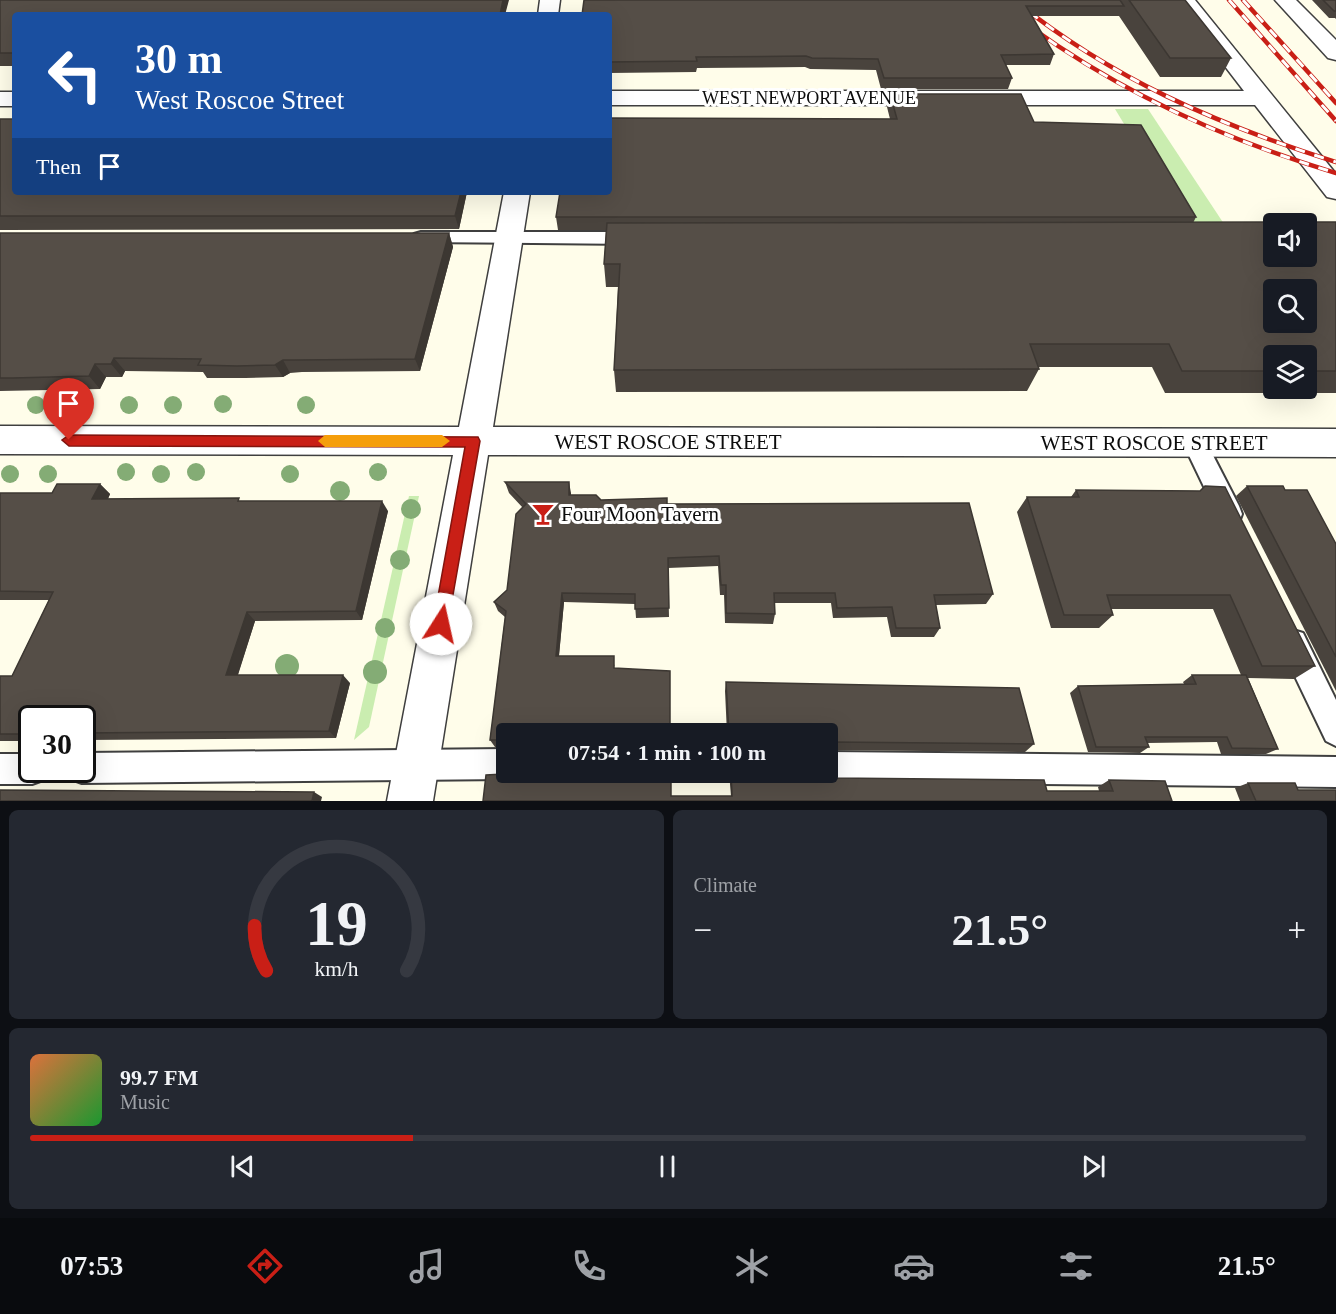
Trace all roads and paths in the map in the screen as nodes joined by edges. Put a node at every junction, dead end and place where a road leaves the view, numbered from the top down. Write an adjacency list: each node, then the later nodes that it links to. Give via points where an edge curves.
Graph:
1 (1184, 0): 5 (street)
2 (1285, 0): 3 (street)
3 (1336, 53)
4 (612, 98): 5 (street, WEST NEWPORT AVENUE)
5 (1262, 98): 6 (street)
6 (1336, 191)
7 (516, 195): 9 (street)
8 (401, 238): 9 (lane)
9 (509, 238): 10 (lane); 12 (street)
10 (654, 238)
11 (0, 440): 12 (street, WEST ROSCOE STREET)
12 (473, 441): 13 (street, WEST ROSCOE STREET); 18 (street)
13 (1195, 442): 14 (street, WEST ROSCOE STREET); 15 (lane)
14 (1336, 443)
15 (1242, 538)
16 (1284, 624): 17 (lane)
17 (1336, 731)
18 (416, 764): 19 (lane); 21 (lane); 25 (street)
19 (496, 764)
20 (838, 767): 24 (lane)
21 (96, 768)
22 (0, 769): 23 (lane)
23 (18, 769)
24 (1336, 772)
25 (410, 801)

